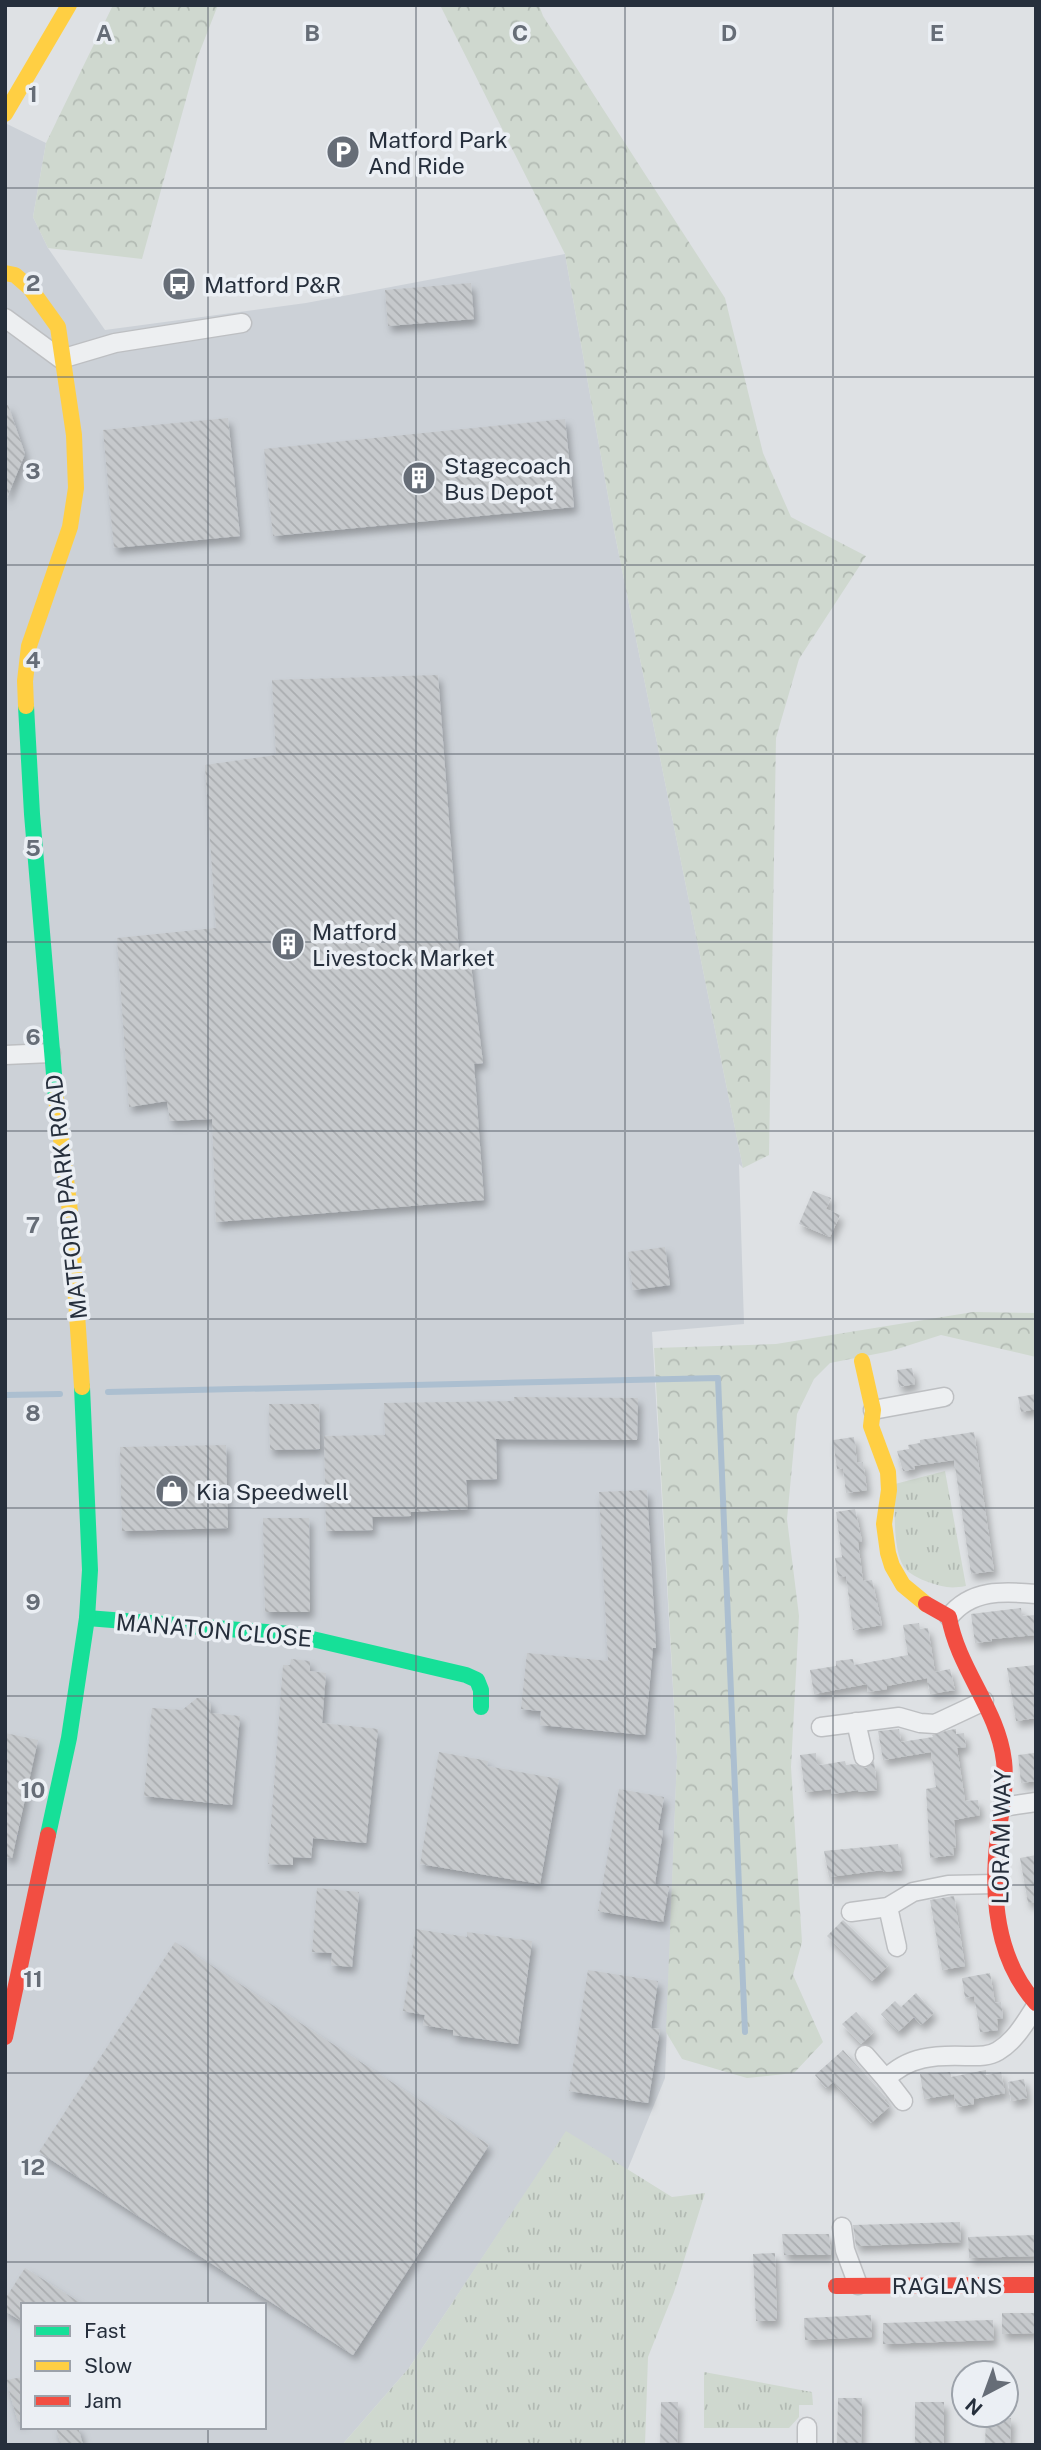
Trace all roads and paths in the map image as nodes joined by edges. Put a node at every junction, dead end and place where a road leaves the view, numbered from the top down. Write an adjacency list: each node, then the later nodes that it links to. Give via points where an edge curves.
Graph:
1 (69, 5): 2 (street)
2 (5, 114)
3 (5, 273): 6 (street, MATFORD PARK ROAD, via 30,288 58,327)
4 (5, 318): 6 (street)
5 (242, 323): 6 (street, via 115,343)
6 (61, 359): 7 (street, MATFORD PARK ROAD, via 74,435 76,488 70,527 29,646 25,681)
7 (51, 1053): 8 (street); 14 (street, MATFORD PARK ROAD, via 80,1330 90,1570)
8 (5, 1055)
9 (862, 1361): 11 (street)
10 (944, 1397): 11 (street)
11 (873, 1410): 13 (street, via 872,1432 889,1478 884,1525 892,1569 906,1591)
12 (1036, 1594): 13 (street, via 986,1593)
13 (949, 1617): 15 (street, LORAM WAY, via 964,1665)
14 (87, 1618): 16 (street, MANATON CLOSE, via 321,1639 466,1675 477,1680); 27 (street, MATFORD PARK ROAD, via 69,1738)
15 (984, 1701): 17 (street, via 935,1724 899,1717); 21 (street, LORAM WAY, via 1004,1763)
16 (481, 1707)
17 (856, 1722): 18 (street); 19 (street)
18 (821, 1727)
19 (864, 1757)
20 (1036, 1802): 21 (street)
21 (1002, 1807): 22 (street, LORAM WAY)
22 (996, 1884): 23 (street, via 948,1885 913,1892); 26 (street, LORAM WAY, via 1010,1968)
23 (888, 1907): 24 (street); 25 (street)
24 (851, 1912)
25 (897, 1947)
26 (1036, 2005): 29 (street, via 1015,2037 999,2051 916,2059)
27 (5, 2037)
28 (865, 2054): 29 (street)
29 (886, 2079): 30 (street)
30 (903, 2101)
31 (842, 2227): 32 (street, RAGLANS)
32 (858, 2285): 33 (street, RAGLANS); 34 (street, RAGLANS)
33 (1036, 2285)
34 (836, 2286)

